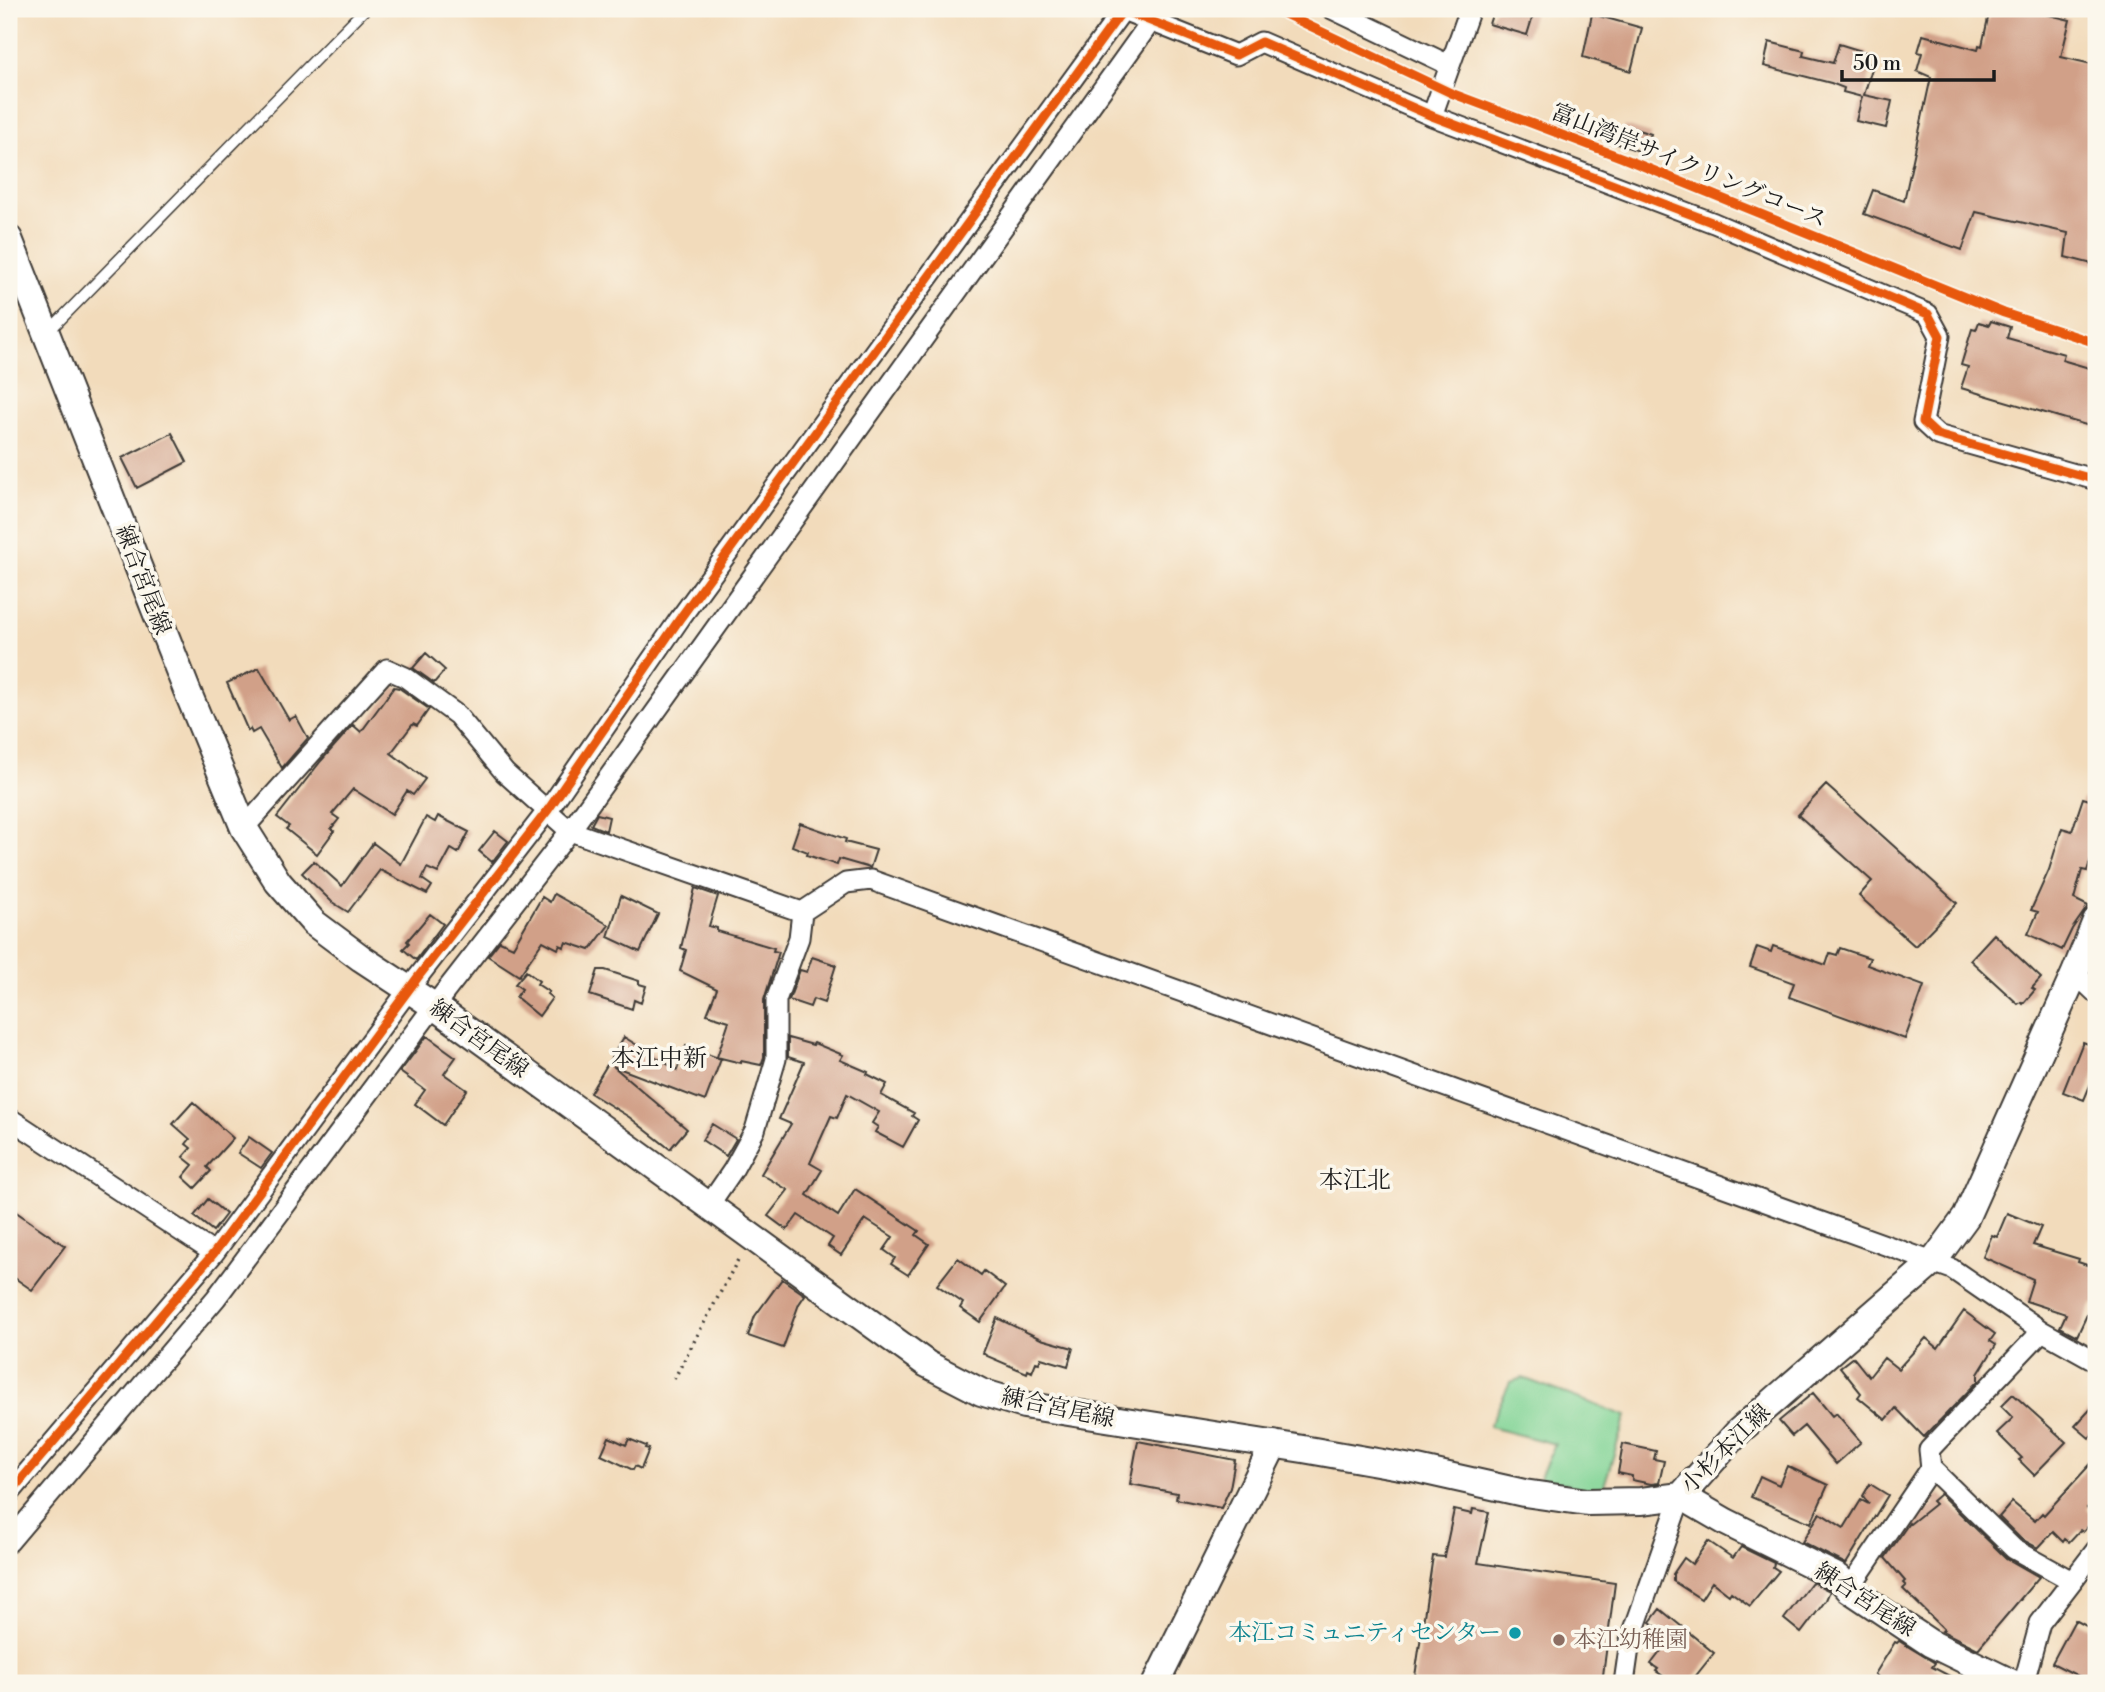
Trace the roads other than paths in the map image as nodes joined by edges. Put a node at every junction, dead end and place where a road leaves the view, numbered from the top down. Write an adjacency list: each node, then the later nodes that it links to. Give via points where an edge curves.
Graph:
1 (365, 9): 8 (lane)
2 (1332, 9): 5 (street)
3 (1471, 9): 5 (street)
4 (1152, 20): 6 (street, via 1236,55 1261,41); 10 (street, via 1123,10 689,606); 12 (street)
5 (1449, 65): 6 (street)
6 (1432, 116): 9 (street, via 1714,223 1928,314 1940,336 1923,422 1937,435)
7 (10, 246): 8 (main road, 練合宮尾線)
8 (47, 332): 11 (main road, 練合宮尾線)
9 (2096, 480)
10 (548, 810): 11 (street, via 505,772 457,715 387,669); 12 (street); 16 (street)
11 (244, 828): 16 (main road, 練合宮尾線, via 278,882 314,923)
12 (570, 831): 13 (street); 18 (street)
13 (802, 912): 20 (street, via 799,938 776,1000 776,1059 755,1130); 22 (street, via 846,883 871,880)
14 (2096, 920): 15 (main road, 小杉本江線)
15 (2075, 973): 17 (street); 22 (main road, 小杉本江線, via 1966,1217)
16 (409, 990): 18 (main road, 練合宮尾線); 21 (street)
17 (2096, 993)
18 (434, 1006): 20 (main road, 練合宮尾線); 29 (street, via 216,1298)
19 (9, 1118): 21 (street)
20 (709, 1205): 25 (main road, 練合宮尾線, via 927,1364 981,1391 1024,1405)
21 (214, 1253): 27 (street)
22 (1933, 1262): 23 (street, via 1952,1269); 28 (main road, 小杉本江線, via 1740,1431)
23 (2042, 1331): 24 (street); 26 (street, via 1929,1450)
24 (2096, 1361)
25 (1274, 1444): 28 (main road, 小杉本江線, via 1587,1502); 33 (main road)
26 (1931, 1468): 31 (street, via 2014,1549); 32 (street)
27 (9, 1494)
28 (1681, 1496): 32 (main road, 練合宮尾線, via 1839,1578); 34 (street, via 1630,1641)
29 (9, 1542)
30 (2096, 1549): 31 (street)
31 (2072, 1581): 36 (street, via 2039,1623 2024,1682)
32 (1849, 1589): 35 (main road, 練合宮尾線, via 1930,1643)
33 (1156, 1683)
34 (1624, 1683)
35 (2012, 1683)
36 (2020, 1683)

